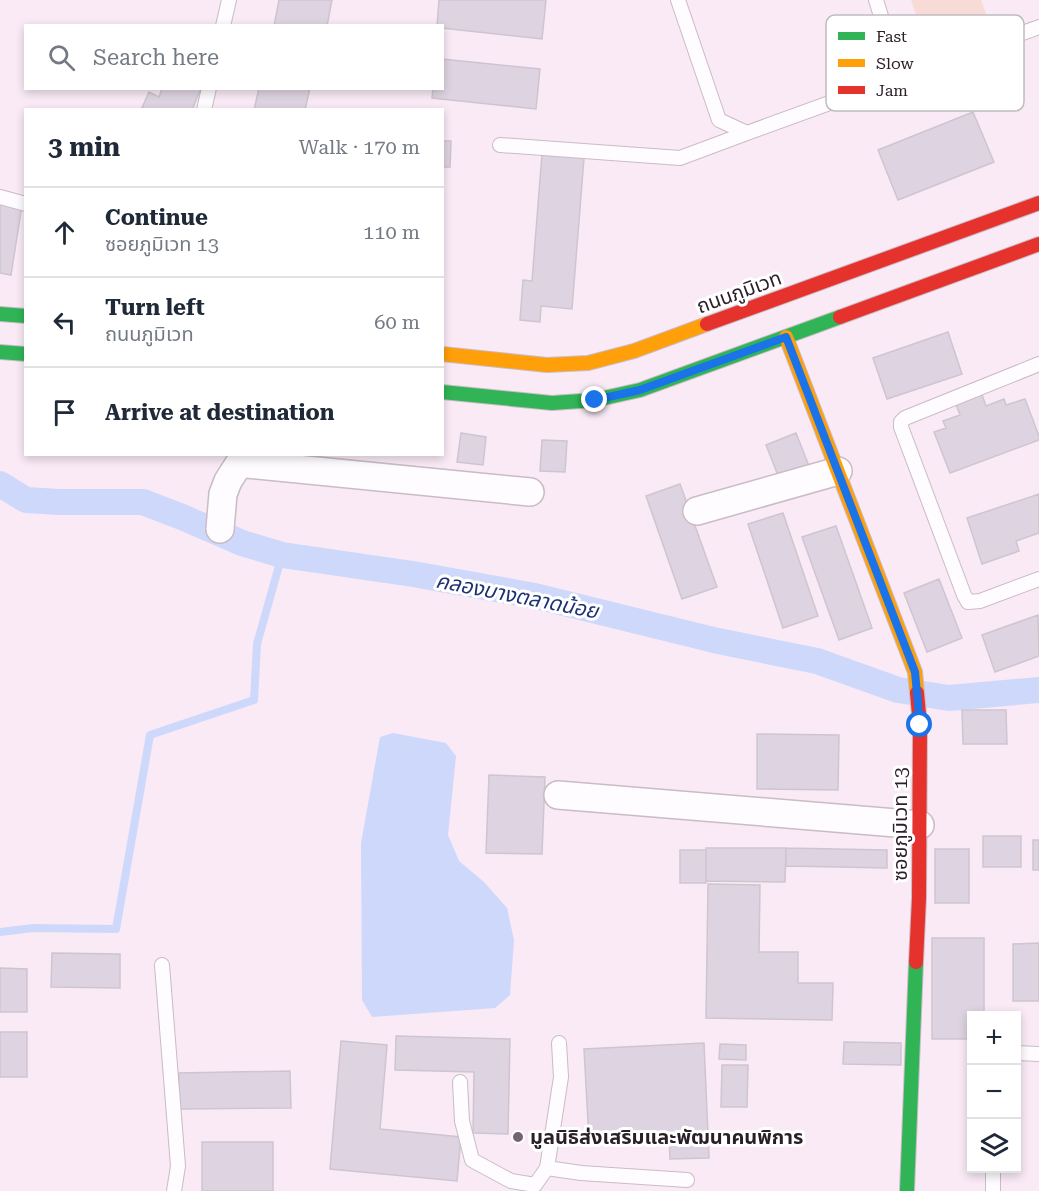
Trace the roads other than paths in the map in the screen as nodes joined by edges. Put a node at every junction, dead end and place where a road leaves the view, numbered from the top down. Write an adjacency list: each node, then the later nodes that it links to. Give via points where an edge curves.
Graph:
1 (229, 0): 5 (lane)
2 (678, 0): 11 (lane, via 719,120)
3 (876, 0): 4 (lane)
4 (881, 15)
5 (224, 24)
6 (1039, 27): 7 (lane)
7 (1024, 33)
8 (209, 90): 10 (lane)
9 (826, 105): 11 (lane)
10 (204, 108)
11 (747, 133): 12 (lane, via 680,158)
12 (500, 145)
13 (0, 197): 14 (lane)
14 (24, 203)
15 (1039, 203): 22 (street, ถนนภูมิเวท, via 634,351 588,363 547,365)
16 (1039, 244): 19 (street)
17 (0, 314): 18 (street)
18 (24, 316)
19 (786, 337): 24 (street, via 640,390 595,400 552,403); 26 (street, ซอยภูมิเวท 13)
20 (0, 352): 21 (street)
21 (24, 354)
22 (444, 354)
23 (1039, 364): 30 (lane, via 905,418 901,427 968,602)
24 (444, 392)
25 (242, 457): 27 (street, via 247,464); 29 (street, via 223,494)
26 (838, 471): 28 (street); 32 (street, ซอยภูมิเวท 13, via 915,672 920,725)
27 (530, 492)
28 (697, 511)
29 (220, 529)
30 (1039, 579)
31 (558, 795): 32 (street)
32 (920, 825): 43 (street, ซอยภูมิเวท 13)
33 (162, 965): 42 (lane, via 178,1166)
34 (559, 1043): 38 (lane, via 561,1077)
35 (1021, 1053): 36 (lane)
36 (1039, 1054)
37 (460, 1082): 41 (lane, via 462,1121 472,1160 511,1181)
38 (547, 1168): 40 (lane); 41 (lane)
39 (993, 1173): 44 (lane)
40 (687, 1180)
41 (535, 1188)
42 (174, 1191)
43 (907, 1191)
44 (993, 1191)

